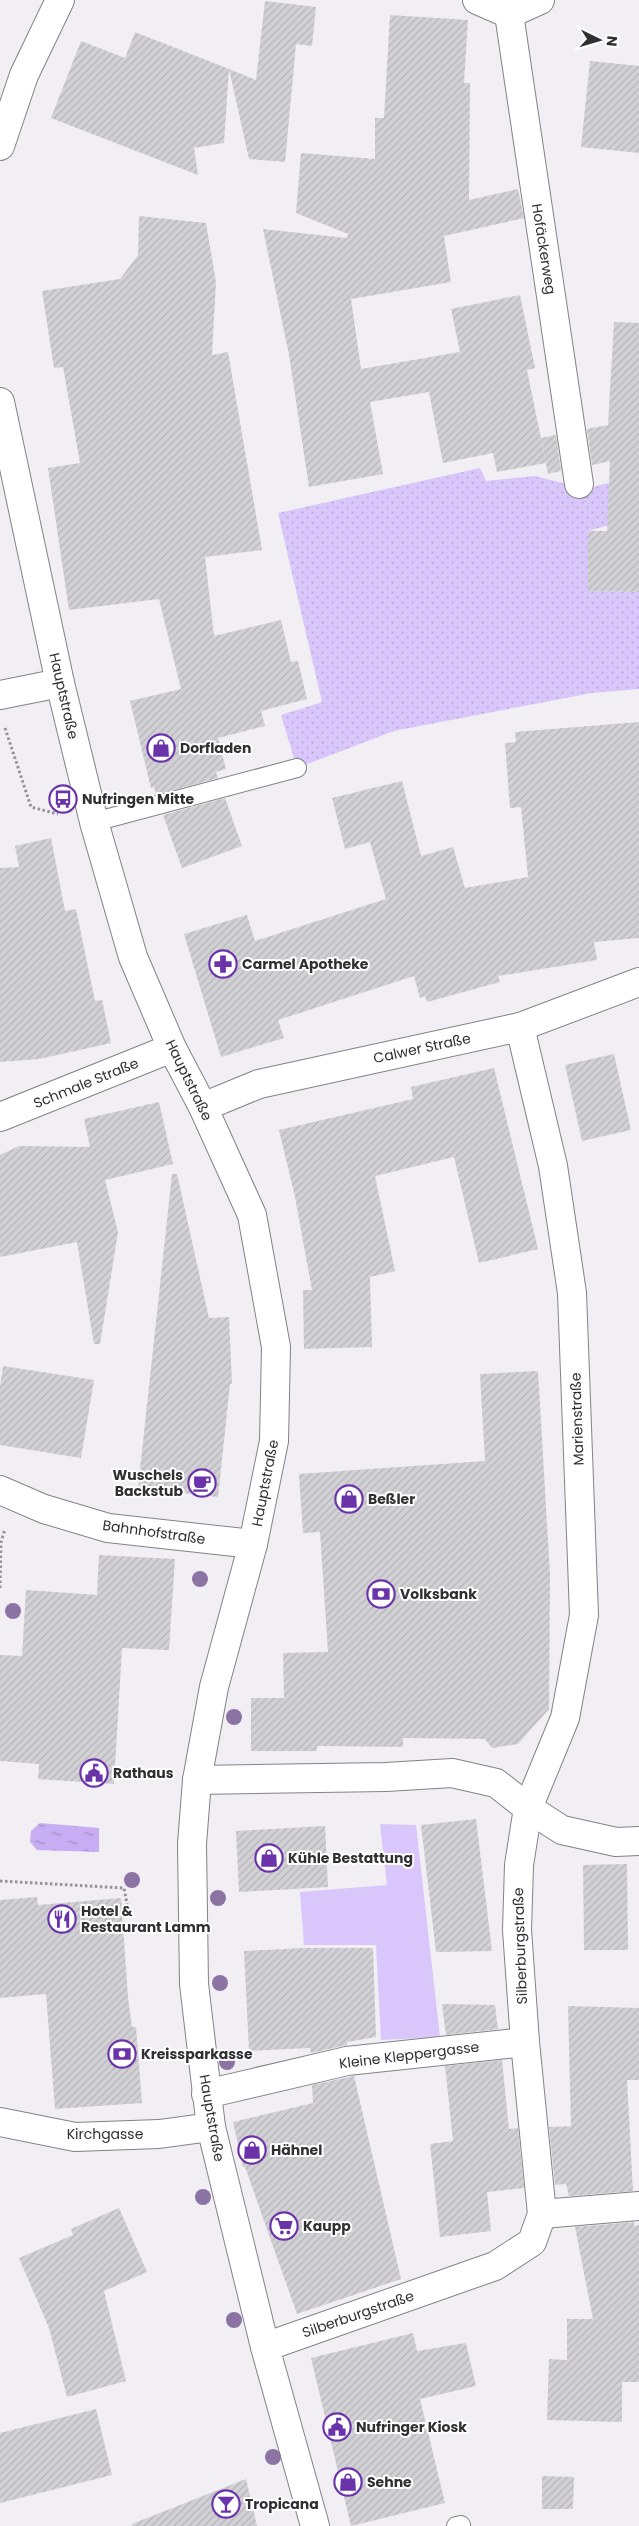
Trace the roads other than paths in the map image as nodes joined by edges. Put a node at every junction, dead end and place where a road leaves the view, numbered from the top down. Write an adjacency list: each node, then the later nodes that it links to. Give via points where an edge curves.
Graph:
1 (60, 0): 5 (street, via 24,75)
2 (477, 0): 4 (street)
3 (540, 0): 4 (street)
4 (509, 14): 7 (street, Hofäckerweg)
5 (0, 146)
6 (0, 402): 8 (street, Hauptstraße)
7 (579, 484)
8 (60, 683): 9 (street); 11 (street, Hauptstraße)
9 (0, 695)
10 (297, 768): 11 (lane)
11 (93, 819): 14 (street, Hauptstraße, via 132,957)
12 (639, 982): 13 (street, Calwer Straße)
13 (520, 1027): 15 (street, Calwer Straße, via 259,1084); 20 (street, Marienstraße, via 553,1166 572,1293 584,1615 565,1718)
14 (172, 1048): 15 (street, Hauptstraße); 16 (street, Schmale Straße)
15 (203, 1107): 18 (street, Hauptstraße, via 252,1215 276,1347 274,1441)
16 (0, 1117)
17 (7, 1493): 18 (street, Bahnhofstraße, via 44,1509 108,1528)
18 (253, 1544): 19 (street, Hauptstraße, via 214,1687)
19 (197, 1780): 20 (street, via 452,1773 496,1784); 23 (street, Hauptstraße, via 192,1844 194,1984)
20 (528, 1808): 21 (street, via 562,1830 616,1842); 22 (street, Silberburgstraße, via 519,1865 517,1930)
21 (639, 1841)
22 (525, 2042): 23 (street, Kleine Kleppergasse, via 347,2061); 27 (street, Silberburgstraße)
23 (206, 2094): 25 (street, Hauptstraße)
24 (0, 2122): 25 (street, Kirchgasse, via 75,2137 159,2134)
25 (211, 2126): 28 (street, Hauptstraße)
26 (639, 2206): 27 (street)
27 (542, 2214): 28 (street, Silberburgstraße, via 532,2242 495,2266)
28 (265, 2347): 29 (street, Hauptstraße)
29 (314, 2526)

